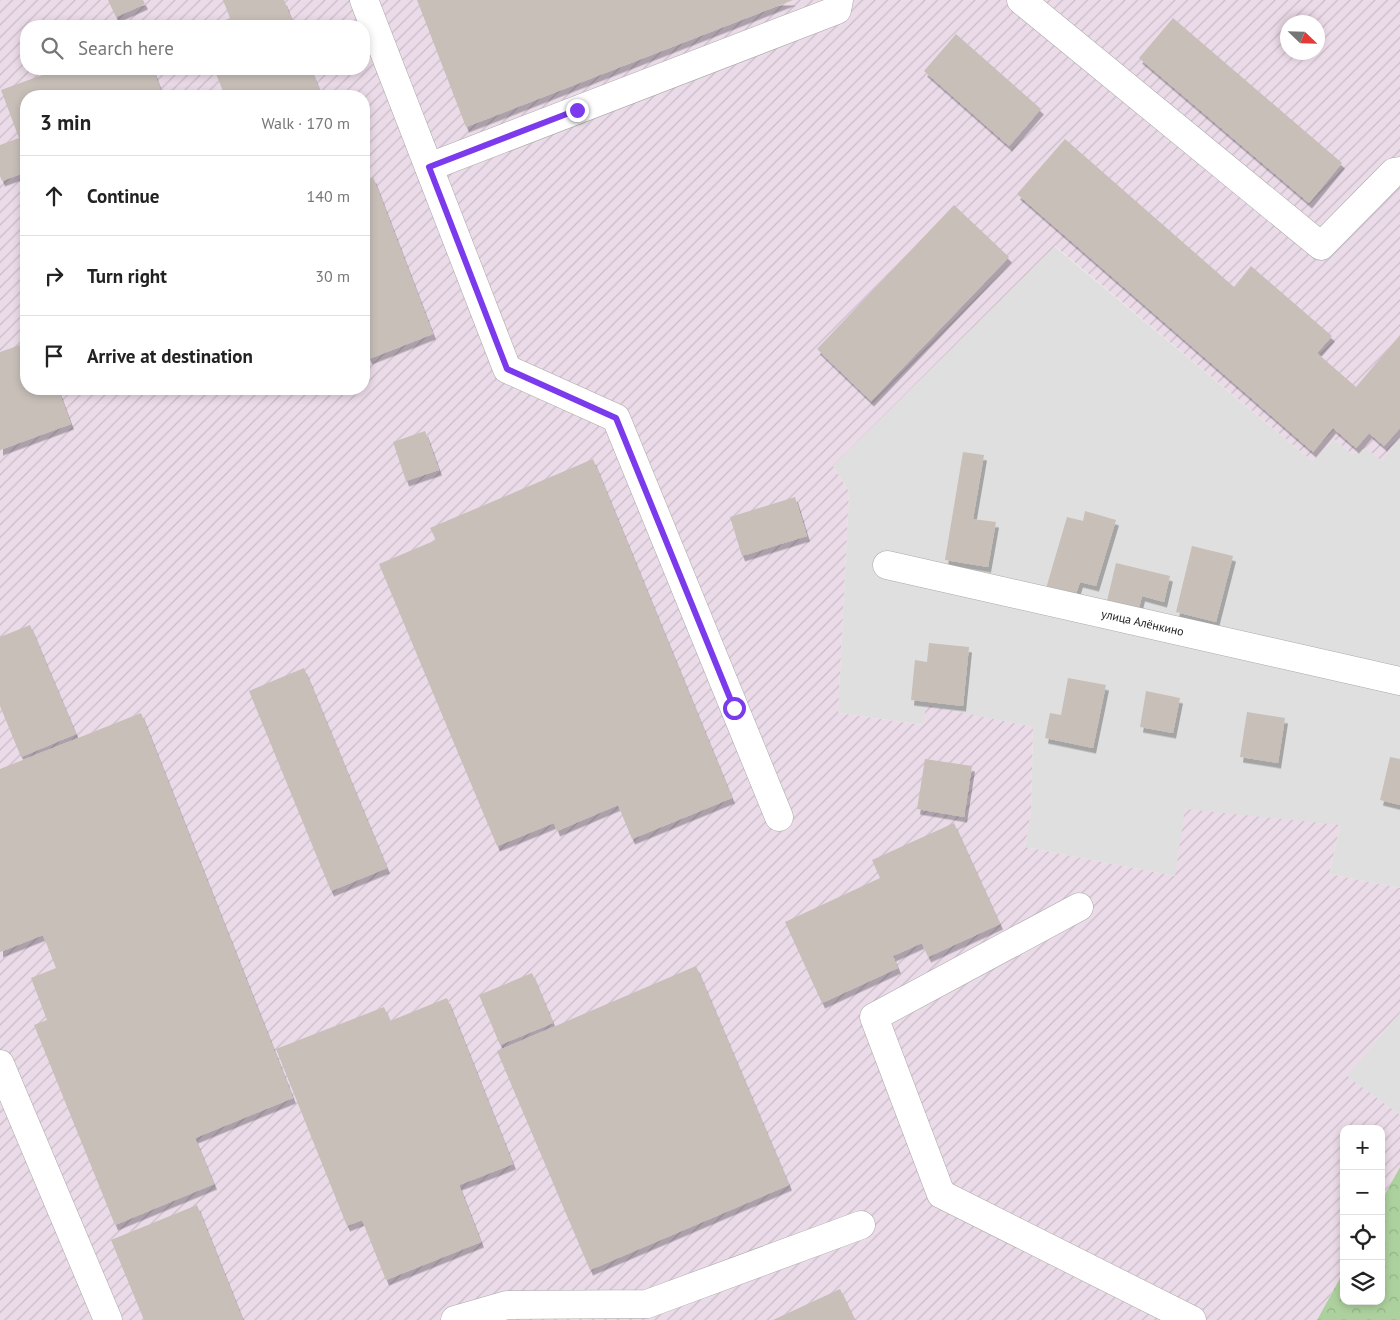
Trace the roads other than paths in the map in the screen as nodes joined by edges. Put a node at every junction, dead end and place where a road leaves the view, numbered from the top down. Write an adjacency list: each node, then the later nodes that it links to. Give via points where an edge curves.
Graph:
1 (364, 0): 4 (street)
2 (839, 0): 4 (street, via 837,10)
3 (1021, 0): 5 (street, via 1321,246 1394,172)
4 (429, 167): 8 (street, via 507,369 616,418)
5 (1400, 171)
6 (886, 565): 7 (street, улица Алёнкино)
7 (1400, 682)
8 (779, 817)
9 (1078, 907): 14 (street, via 874,1017 941,1194)
10 (0, 1064): 12 (street)
11 (862, 1225): 13 (street, via 647,1304 507,1305)
12 (108, 1320)
13 (455, 1320)
14 (1192, 1320)

